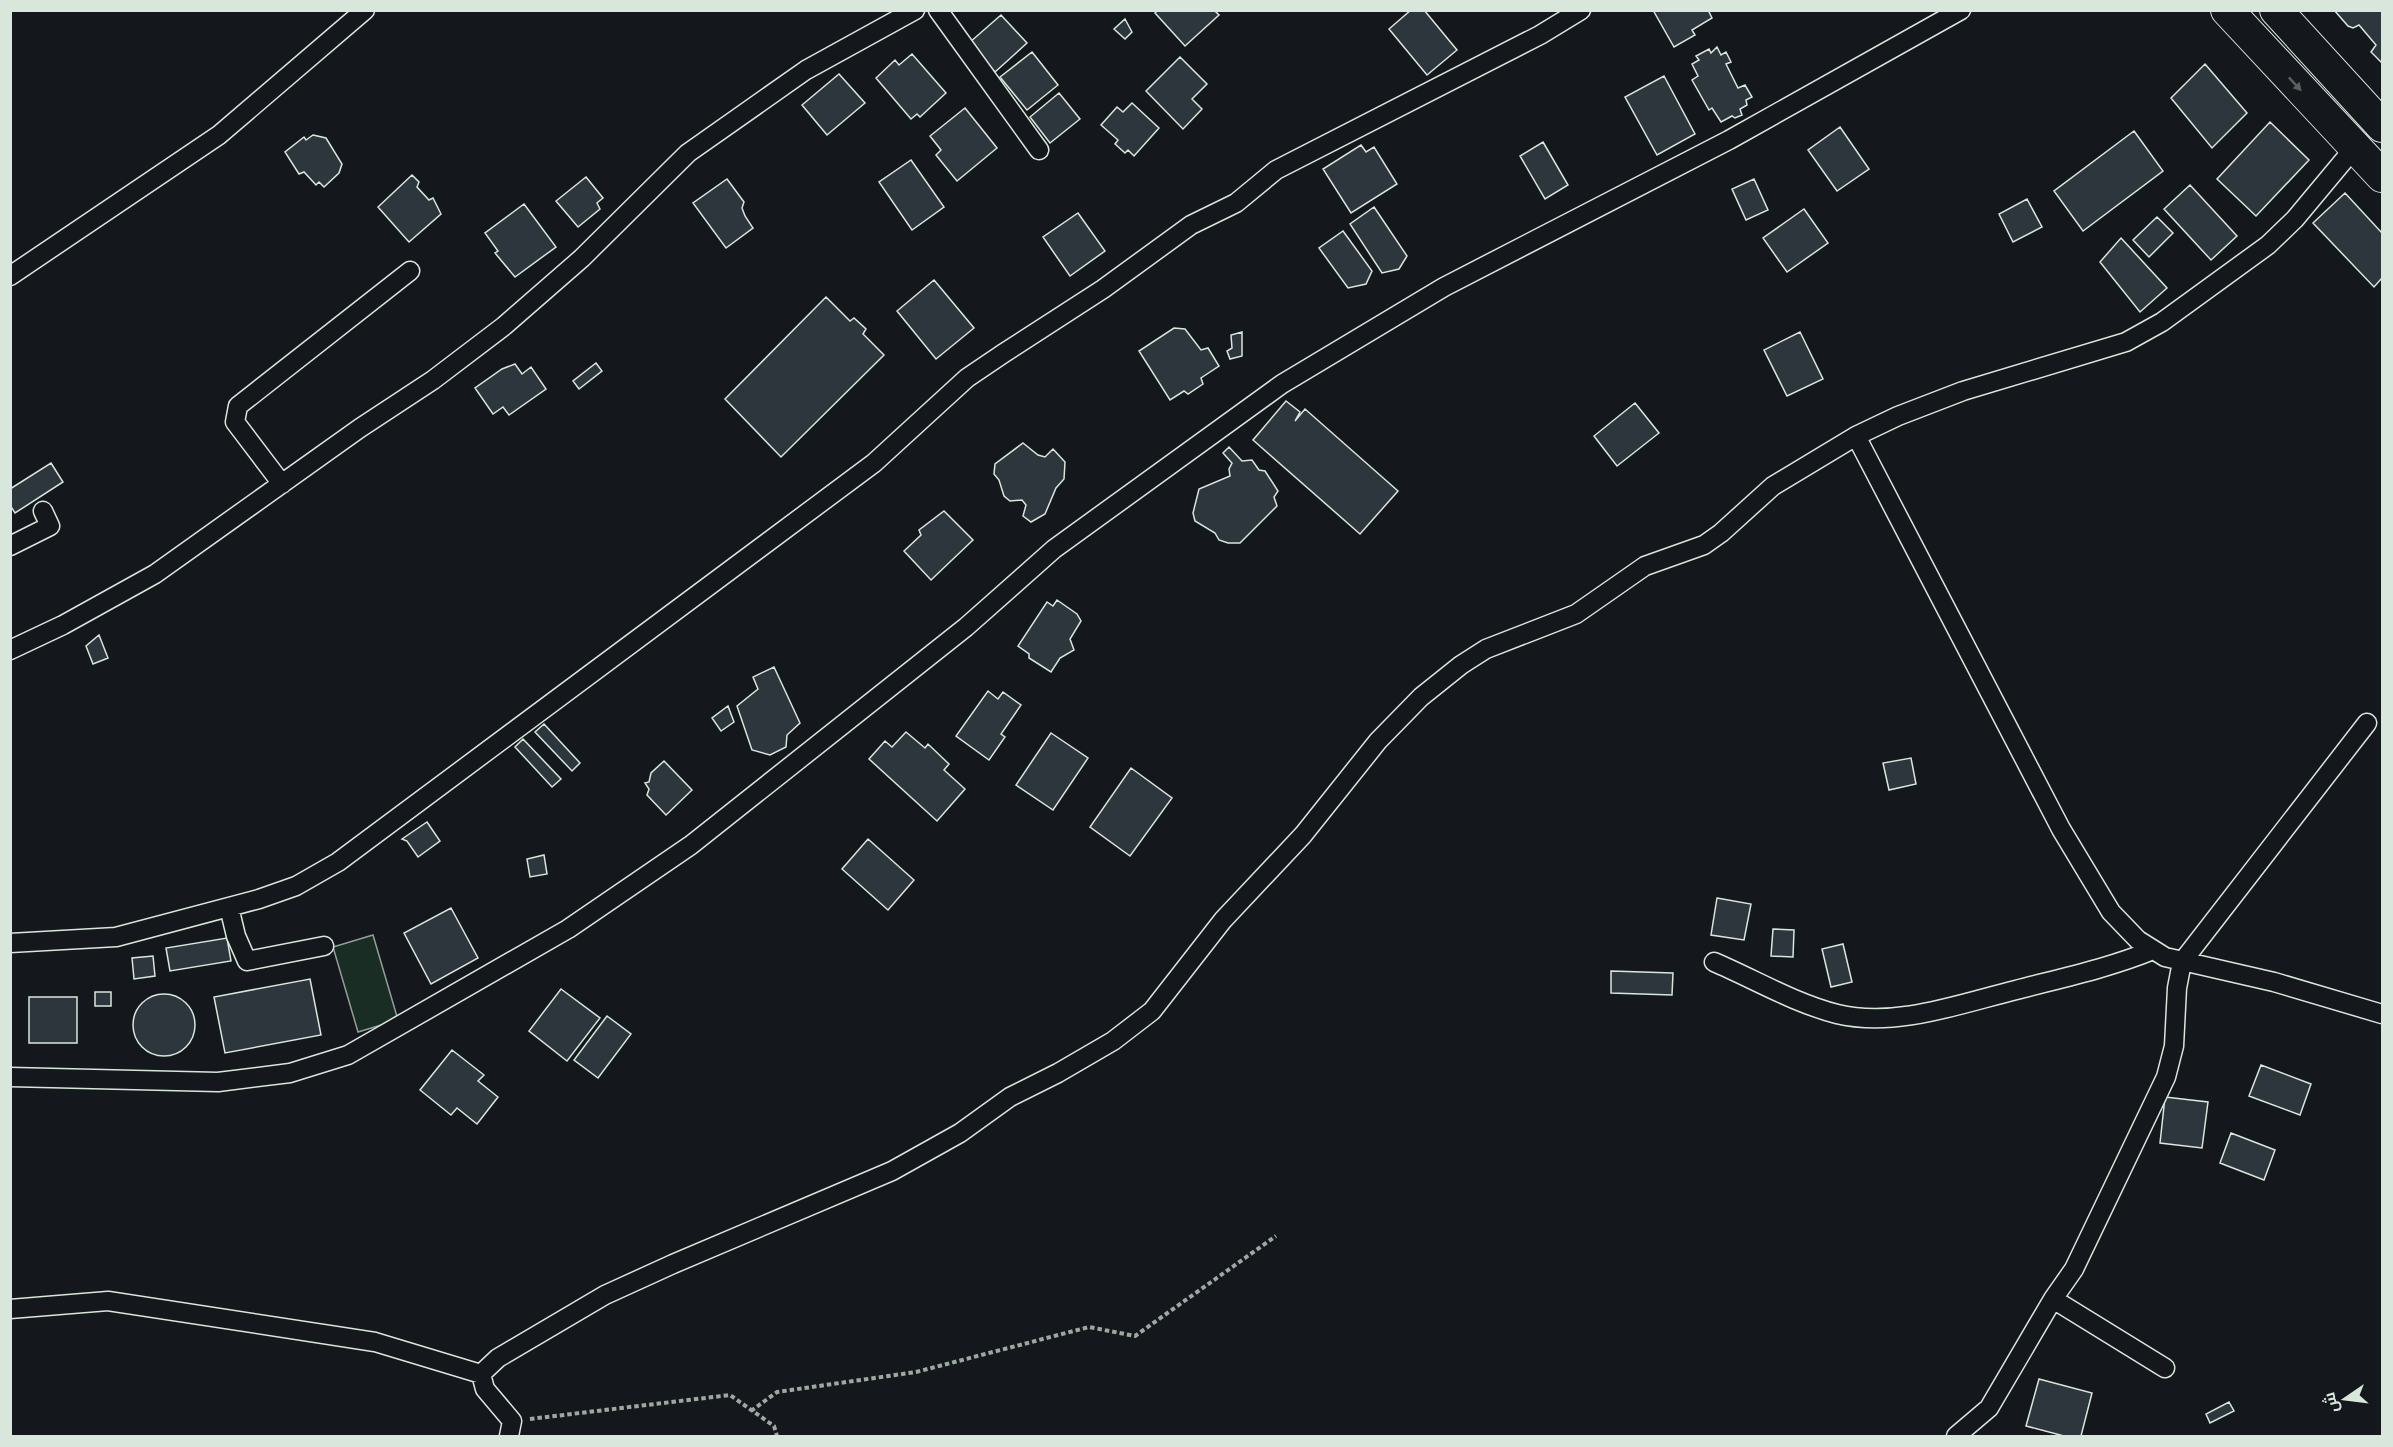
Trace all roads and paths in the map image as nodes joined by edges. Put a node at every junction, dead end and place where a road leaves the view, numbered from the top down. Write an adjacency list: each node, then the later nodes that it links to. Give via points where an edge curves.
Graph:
1 (365, 10): 15 (street, via 219,135)
2 (915, 10): 17 (street, via 806,70 688,153 582,258 504,326)
3 (938, 10): 12 (street)
4 (1581, 10): 22 (street, via 1540,35 1276,170 1236,203 1191,225 1103,290 967,378 874,463 338,862 296,886)
5 (1961, 10): 29 (street, via 1729,140 1444,287 1282,384 1054,549 966,627 691,845 568,929 348,1056 290,1073 218,1082)
6 (2227, 10): 9 (highway)
7 (2276, 10): 8 (highway)
8 (2299, 36): 9 (highway); 10 (highway)
9 (2272, 60): 11 (highway, one-way to 11)
10 (2379, 116)
11 (2355, 147): 13 (highway); 16 (street, via 2268,245 2162,322 2126,342 1964,391)
12 (1039, 150)
13 (2382, 176)
14 (410, 272): 17 (street, via 238,406 235,422)
15 (10, 276)
16 (1856, 436): 25 (street, via 2083,869 2111,912); 34 (street, via 1773,486 1704,545 1645,566 1576,614 1486,649 1438,682 1378,741 1303,835 1223,921 1152,1011 1113,1041 1010,1096 960,1132 892,1171 604,1295 498,1358)
17 (282, 484): 20 (street, via 155,574)
18 (43, 511): 19 (street, via 50,526)
19 (10, 546)
20 (10, 650)
21 (2367, 723): 27 (street)
22 (229, 908): 23 (street, via 116,937); 24 (street, via 247,961)
23 (10, 943)
24 (324, 946)
25 (2152, 950): 26 (street, via 2113,966 1890,1018 1836,1014); 27 (street)
26 (1714, 962)
27 (2182, 962): 28 (street, via 2274,982); 31 (street, via 2174,1046 2166,1077 2074,1269)
28 (2382, 1014)
29 (10, 1077)
30 (1276, 1236): 35 (path, via 1135,1336 1089,1328 916,1372 777,1392)
31 (2054, 1299): 33 (street); 38 (street, via 1989,1408)
32 (10, 1309): 34 (street, via 108,1300 375,1342)
33 (2165, 1368)
34 (481, 1374): 36 (street, via 485,1389)
35 (751, 1411): 36 (path, via 730,1395); 37 (path, via 774,1426)
36 (511, 1429)
37 (777, 1437)
38 (1956, 1437)

